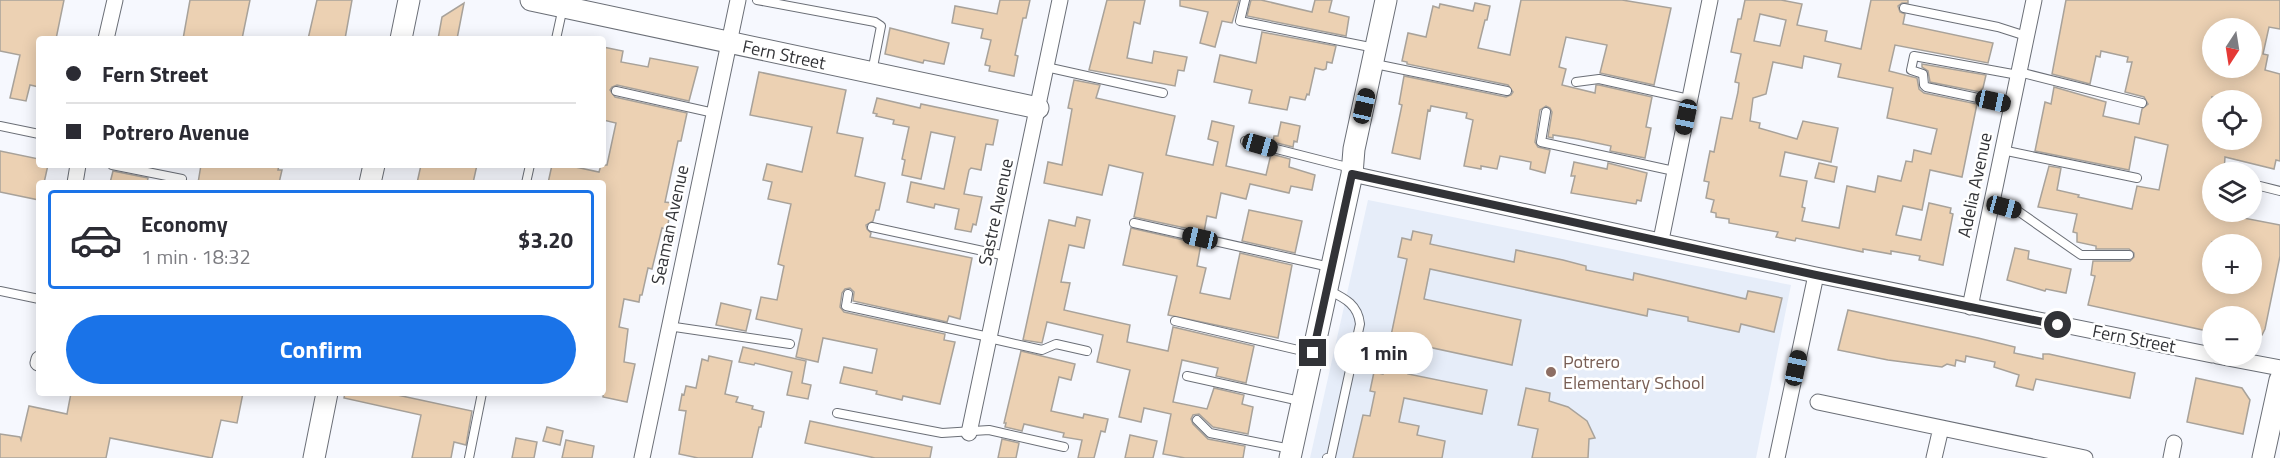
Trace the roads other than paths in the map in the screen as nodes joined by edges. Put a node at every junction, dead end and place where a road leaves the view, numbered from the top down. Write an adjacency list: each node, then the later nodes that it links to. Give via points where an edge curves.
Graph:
1 (115, 0): 13 (street)
2 (409, 0): 14 (street)
3 (531, 0): 11 (street, Fern Street)
4 (738, 0): 17 (street, Seaman Avenue)
5 (757, 0): 20 (lane, via 875,22 881,26)
6 (1060, 0): 19 (street, Sastre Avenue)
7 (1245, 0): 18 (lane, via 1240,21)
8 (1386, 0): 18 (street)
9 (1710, 0): 26 (street)
10 (2034, 0): 16 (street, Adelia Avenue)
11 (563, 3): 15 (lane); 17 (street, Fern Street)
12 (1904, 8): 16 (lane)
13 (107, 36)
14 (402, 36)
15 (557, 36)
16 (2026, 36): 21 (street, Adelia Avenue)
17 (729, 43): 20 (street, Fern Street); 31 (street, Seaman Avenue)
18 (1375, 56): 24 (lane, via 1407,69); 37 (street)
19 (1046, 67): 25 (lane); 29 (street, Sastre Avenue)
20 (871, 74): 29 (street, Fern Street)
21 (2018, 74): 27 (lane); 28 (street, Adelia Avenue); 28 (lane, via 1914,56 1911,70 1923,74 1926,87)
22 (1576, 82): 26 (lane, via 1599,79)
23 (616, 91): 31 (lane)
24 (1507, 91)
25 (1163, 93)
26 (1689, 99): 38 (street)
27 (2142, 103)
28 (2012, 105): 35 (street, Adelia Avenue)
29 (1038, 108): 48 (street, Sastre Avenue)
30 (1546, 112): 38 (lane, via 1541,142)
31 (714, 113): 57 (street, Seaman Avenue)
32 (0, 126): 33 (lane)
33 (36, 133)
34 (1245, 141): 37 (lane)
35 (2002, 150): 39 (lane); 43 (street, Adelia Avenue)
36 (127, 168): 40 (lane)
37 (1352, 171): 46 (street, Fern Street); 49 (street)
38 (1674, 171): 46 (street)
39 (2137, 178)
40 (182, 179)
41 (2262, 186): 42 (lane)
42 (2280, 191)
43 (1990, 203): 47 (lane, via 2018,211 2081,255); 55 (street, Adelia Avenue)
44 (1134, 224): 49 (lane)
45 (872, 227): 48 (lane)
46 (1661, 240): 50 (street, Fern Street)
47 (2129, 255)
48 (1006, 256): 58 (street, Sastre Avenue)
49 (1331, 268): 51 (street)
50 (1816, 275): 55 (street, Fern Street); 81 (street)
51 (1327, 289): 61 (street); 80 (lane, via 1350,301 1359,314 1360,324 1331,457)
52 (0, 291): 54 (lane)
53 (848, 294): 58 (lane, via 846,306)
54 (36, 298)
55 (1970, 308): 62 (street, Fern Street)
56 (1175, 321): 61 (lane)
57 (669, 326): 59 (lane); 79 (street, Seaman Avenue)
58 (989, 338): 60 (lane, via 1042,350 1056,344); 74 (street, Sastre Avenue)
59 (790, 344)
60 (1087, 351)
61 (1313, 353): 69 (street)
62 (2202, 353)
63 (2262, 364): 64 (street, Fern Street)
64 (2280, 368)
65 (1187, 376): 69 (lane)
66 (2280, 380): 84 (street)
67 (326, 396): 77 (street)
68 (481, 396): 78 (lane)
69 (1302, 401): 76 (street)
70 (1818, 402): 73 (street)
71 (837, 414): 74 (lane, via 942,433)
72 (1197, 420): 76 (lane, via 1210,433)
73 (1941, 428): 82 (street); 83 (street)
74 (969, 433): 75 (lane, via 989,430)
75 (1064, 447)
76 (1291, 456)
77 (314, 458)
78 (469, 458)
79 (642, 458)
80 (1327, 458)
81 (1777, 458)
82 (1935, 458)
83 (2085, 458)
84 (2263, 458)

